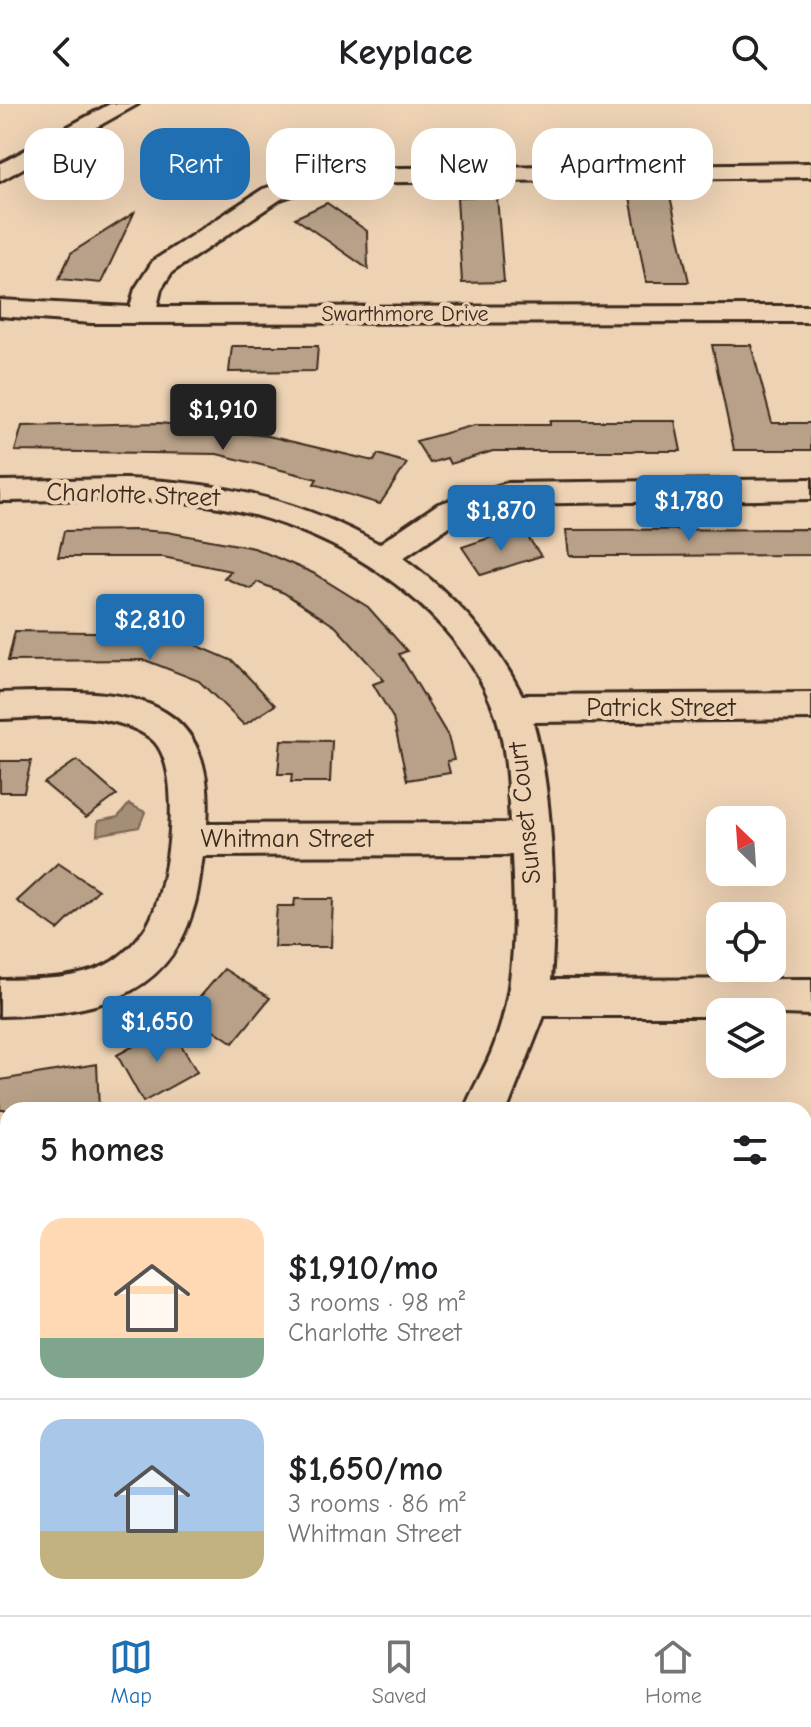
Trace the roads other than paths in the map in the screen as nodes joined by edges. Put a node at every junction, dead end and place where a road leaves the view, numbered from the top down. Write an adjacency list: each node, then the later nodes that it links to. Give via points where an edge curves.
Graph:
1 (127, 104): 3 (street)
2 (811, 170): 6 (street, via 326,176 272,194 162,267 148,289)
3 (0, 174)
4 (0, 308): 6 (street, Swarthmore Drive)
5 (811, 314): 6 (street, Swarthmore Drive)
6 (142, 315)
7 (811, 489): 9 (street, via 501,493 447,511)
8 (0, 491): 9 (street, Charlotte Street, via 143,491 226,498 292,517)
9 (381, 559): 12 (street, Sunset Court, via 462,630 496,677)
10 (0, 706): 14 (street, via 108,707 163,729 188,766)
11 (811, 706): 12 (street, Patrick Street)
12 (511, 709): 13 (street, Sunset Court, via 522,754)
13 (530, 839): 14 (street, Whitman Street); 17 (street, Sunset Court, via 536,949)
14 (185, 840): 16 (street, Whitman Street, via 168,928 142,964 112,982 77,993)
15 (811, 997): 17 (street)
16 (0, 998)
17 (529, 998): 18 (street, Sunset Court)
18 (489, 1102)

